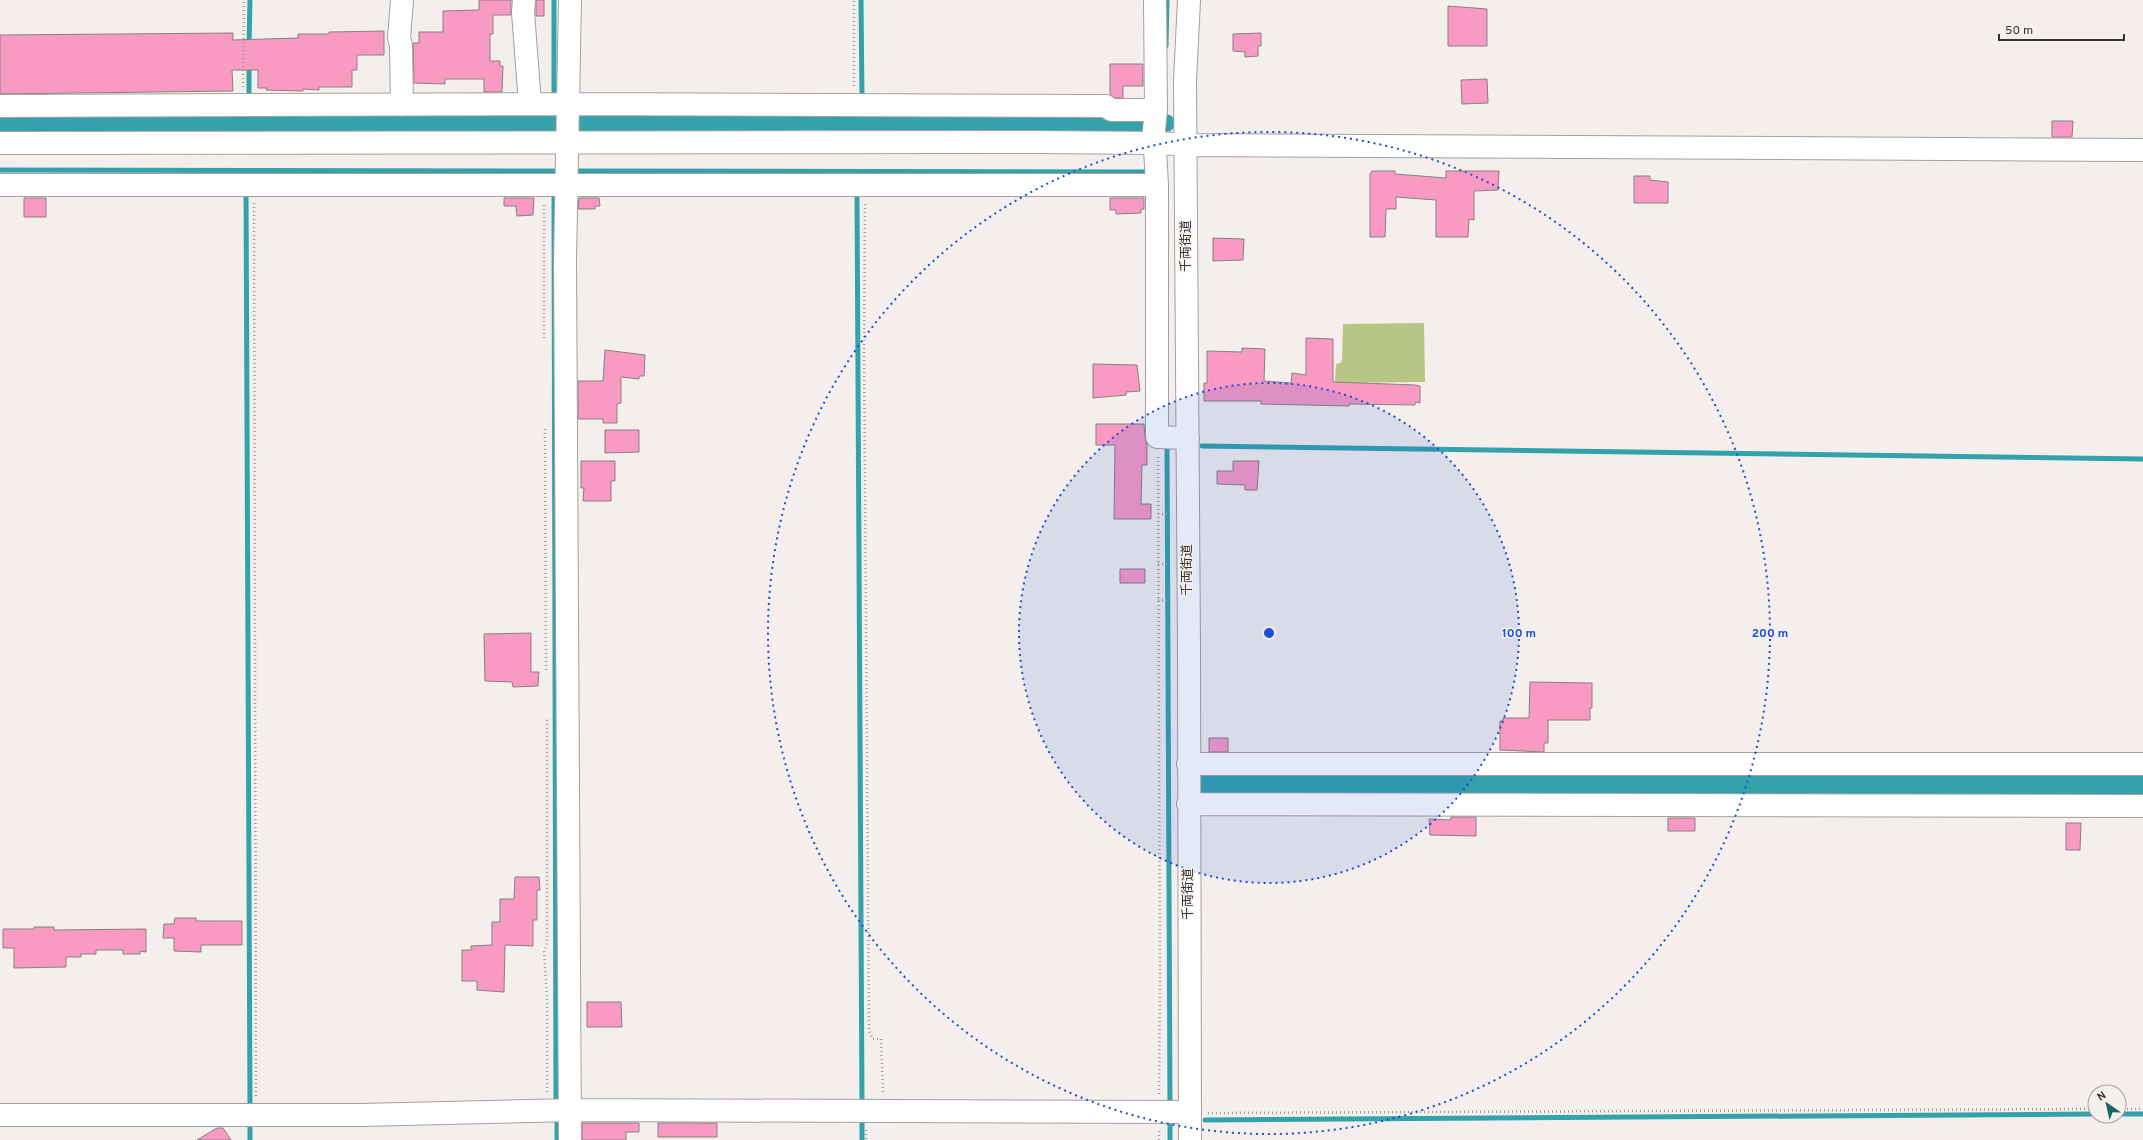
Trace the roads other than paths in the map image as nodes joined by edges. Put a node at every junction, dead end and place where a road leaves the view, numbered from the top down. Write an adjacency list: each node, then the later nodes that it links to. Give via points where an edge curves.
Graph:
1 (402, 0): 7 (street, via 399,38)
2 (524, 0): 6 (street)
3 (570, 0): 13 (street)
4 (1155, 0): 9 (street)
5 (1189, 0): 11 (street, 千両街道)
6 (530, 104): 7 (street); 13 (street)
7 (402, 105): 8 (street)
8 (0, 106)
9 (1155, 125): 11 (street); 13 (street); 13 (street, via 1106,106 853,105); 14 (street)
10 (0, 143): 13 (street)
11 (1185, 145): 12 (street); 16 (street, 千両街道)
12 (2143, 150)
13 (562, 157): 14 (street, via 865,184); 15 (street, via 249,184); 21 (street, via 565,276)
14 (1157, 184): 16 (street)
15 (0, 185)
16 (1170, 437): 17 (street, 千両街道)
17 (1188, 764): 18 (street); 19 (street, 千両街道)
18 (2143, 764)
19 (1188, 804): 20 (street); 22 (street, 千両街道)
20 (2143, 806)
21 (557, 1110): 22 (street); 23 (street, via 360,1115); 24 (street)
22 (1171, 1112): 25 (street, 千両街道)
23 (0, 1115)
24 (570, 1140)
25 (1190, 1140)

